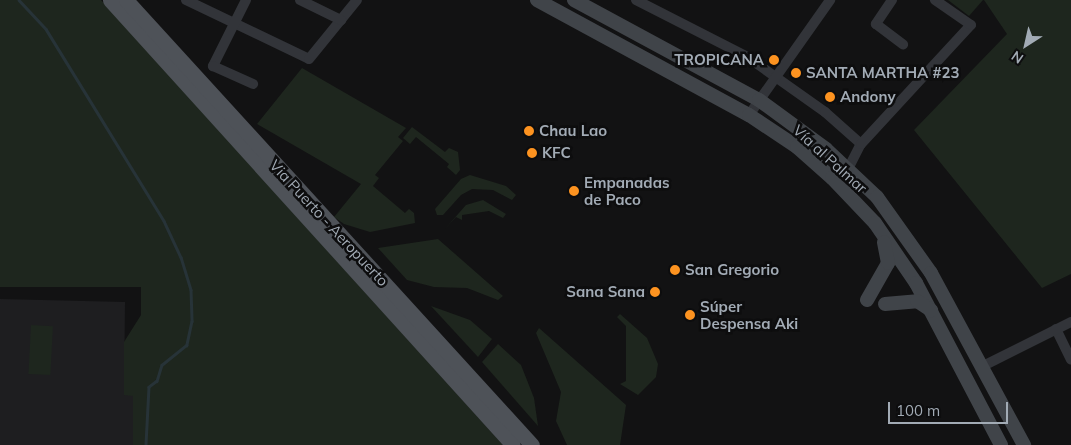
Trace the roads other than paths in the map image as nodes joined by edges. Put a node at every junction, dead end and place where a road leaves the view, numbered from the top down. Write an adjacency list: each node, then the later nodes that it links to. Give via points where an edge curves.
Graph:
1 (110, 0): 31 (main road, Via Puerto - Aeropuerto)
2 (126, 0): 32 (main road, Via Puerto - Aeropuerto)
3 (186, 0): 15 (street)
4 (246, 0): 15 (street)
5 (300, 0): 14 (street)
6 (357, 0): 14 (street)
7 (537, 0): 20 (main road, Vía al Palmar)
8 (574, 0): 19 (main road, Vía al Palmar)
9 (636, 0): 13 (street)
10 (830, 0): 17 (street)
11 (892, 0): 16 (street, via 876,24)
12 (935, 0): 21 (street, via 971,25)
13 (655, 4): 17 (street)
14 (341, 20): 15 (street, via 309,59)
15 (234, 24): 18 (street, via 213,66)
16 (903, 44)
17 (776, 76): 19 (street); 21 (street)
18 (253, 84)
19 (760, 100): 20 (street); 22 (main road, Vía al Palmar)
20 (749, 115): 23 (main road, Vía al Palmar, via 797,147)
21 (861, 144): 22 (street)
22 (848, 169): 30 (main road, Vía al Palmar, via 905,232)
23 (875, 223): 24 (main road, via 887,250 888,263); 26 (main road, Vía al Palmar)
24 (866, 300)
25 (885, 304): 26 (main road, via 917,301)
26 (934, 312): 33 (main road, Vía al Palmar)
27 (1071, 322): 28 (street)
28 (1056, 330): 29 (street); 30 (street)
29 (1071, 360)
30 (984, 366): 34 (main road, Vía al Palmar)
31 (513, 445)
32 (532, 445)
33 (1001, 445)
34 (1024, 445)

